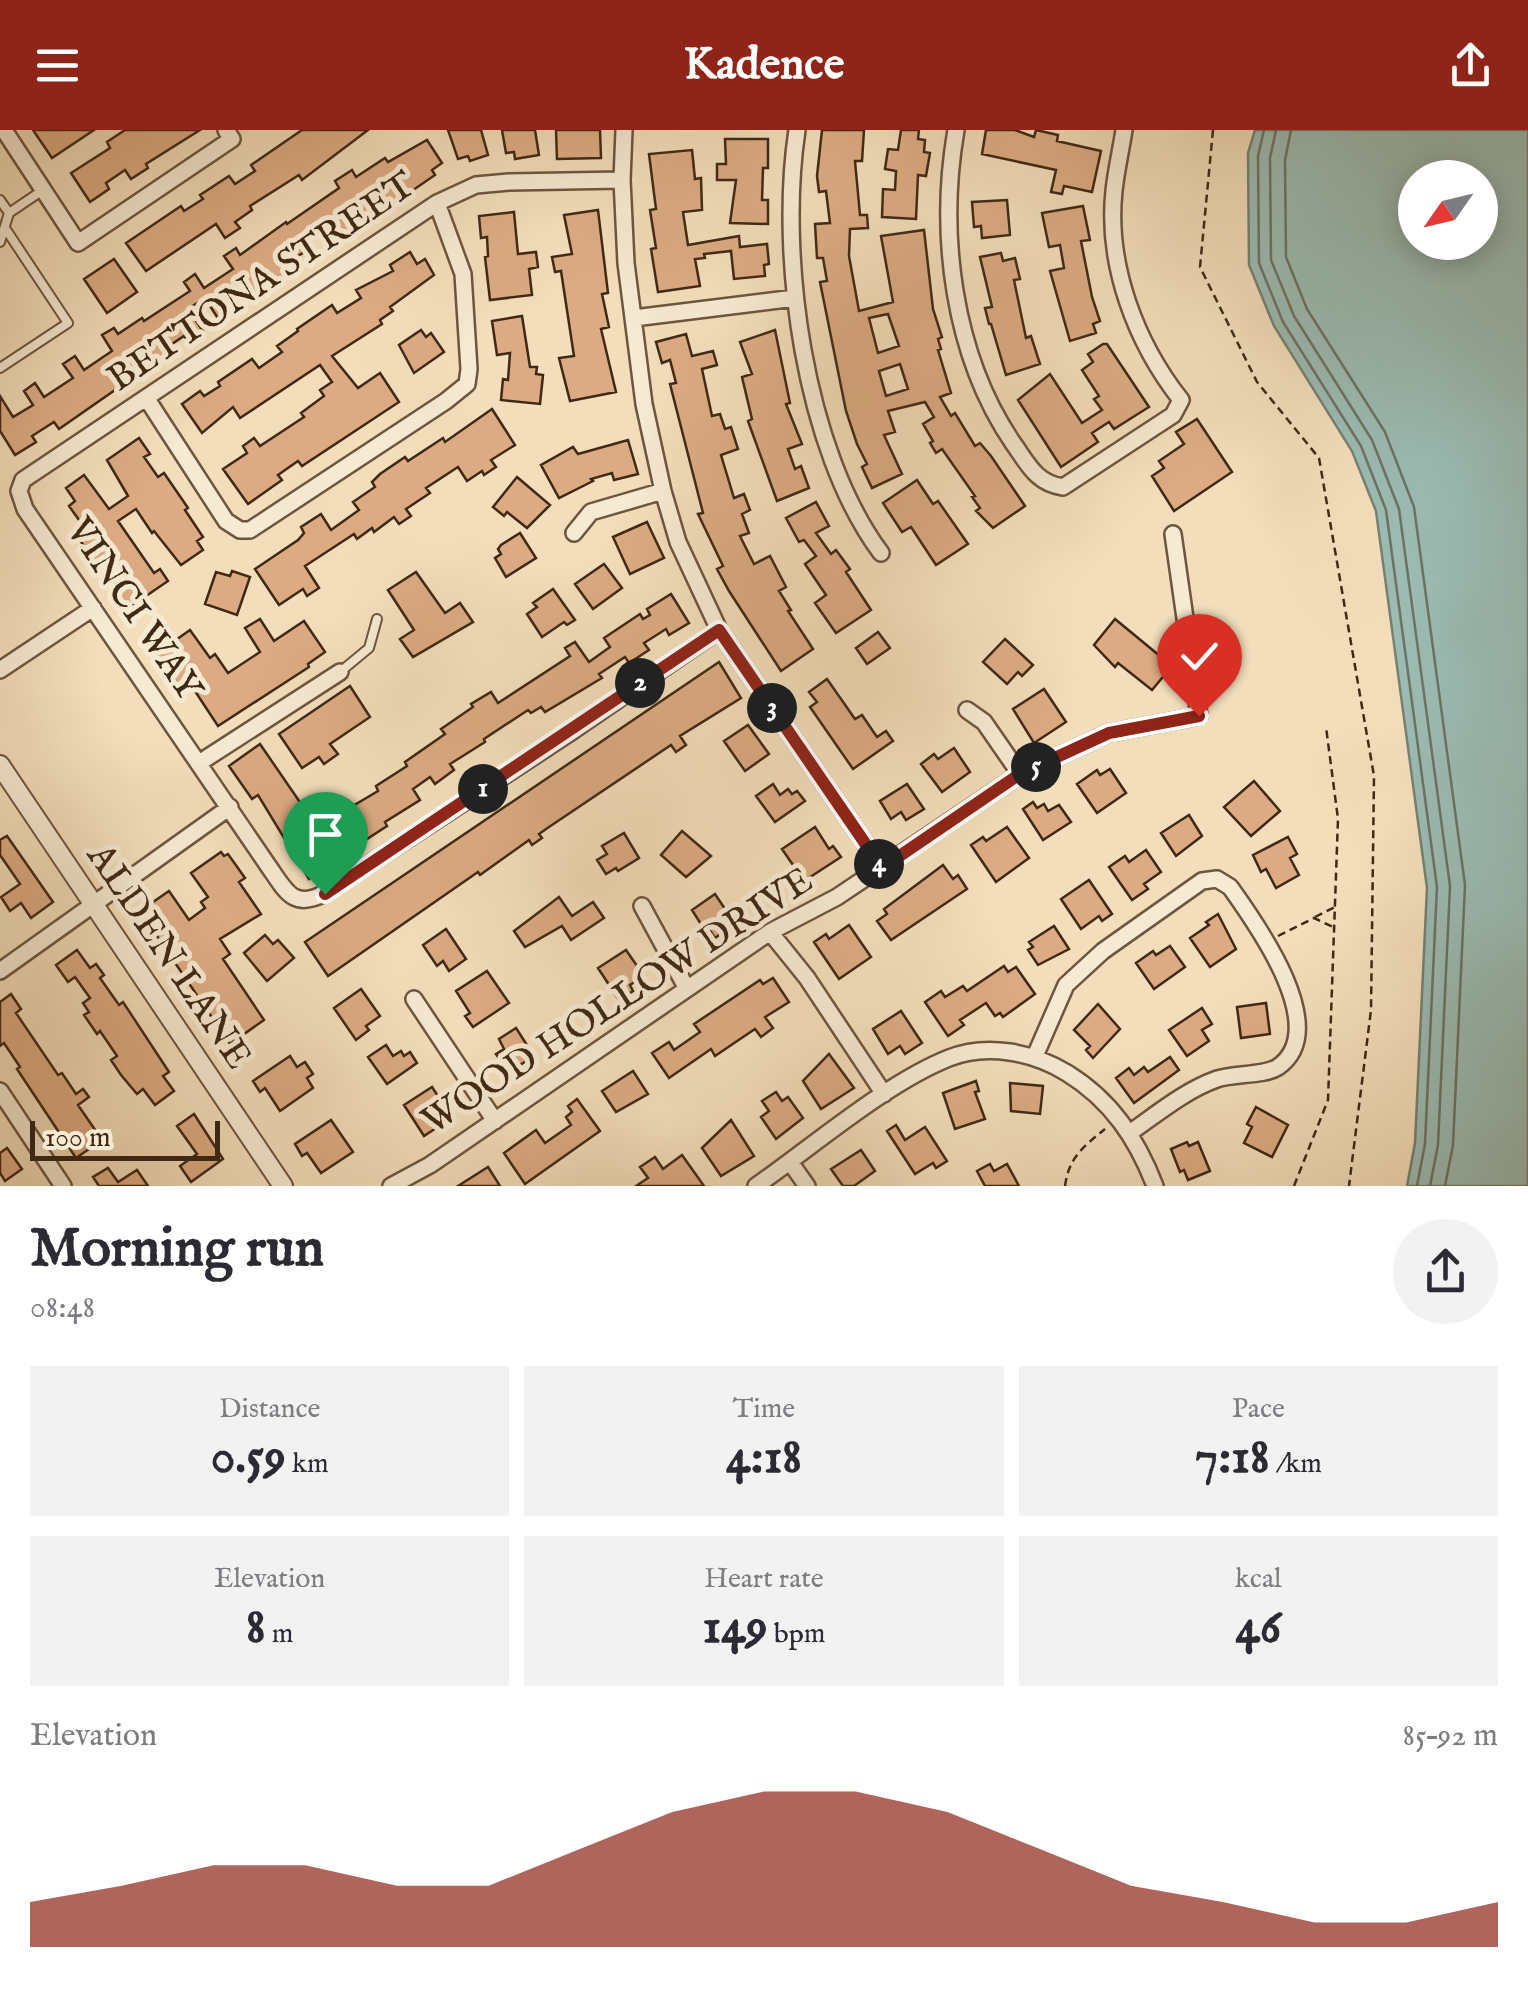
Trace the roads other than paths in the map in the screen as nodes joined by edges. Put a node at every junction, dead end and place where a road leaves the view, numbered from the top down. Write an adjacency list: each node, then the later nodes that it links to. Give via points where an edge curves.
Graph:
1 (4, 130): 8 (street)
2 (624, 130): 7 (street)
3 (797, 130): 14 (street, via 789,223)
4 (956, 130): 5 (street, via 949,232 972,363 1000,424 1036,477 1063,488 1173,416 1181,400 1140,332 1116,259 1113,194)
5 (1124, 130)
6 (229, 134): 8 (street, via 78,244)
7 (622, 180): 10 (street, BETTONA STREET, via 476,185); 15 (street)
8 (44, 190): 11 (lane)
9 (0, 200): 11 (lane)
10 (437, 204): 17 (street, BETTONA STREET); 17 (street, via 463,274 469,369 467,384 446,400 250,530 240,530 226,521)
11 (9, 213): 12 (lane)
12 (5, 228): 13 (lane); 16 (lane, via 68,323)
13 (0, 242)
14 (795, 298): 15 (street); 22 (street, via 830,456)
15 (634, 318): 19 (street)
16 (0, 368)
17 (148, 399): 18 (street, BETTONA STREET, via 24,480)
18 (20, 491): 23 (street, VINCI WAY, via 25,510)
19 (662, 491): 20 (street, via 591,512); 25 (street)
20 (574, 534)
21 (1173, 534): 31 (street, WOOD HOLLOW DRIVE, via 1199,716 1109,733)
22 (882, 552)
23 (93, 608): 26 (street); 29 (street, VINCI WAY)
24 (377, 619): 27 (lane, via 369,648)
25 (719, 630): 32 (street, VINCI WAY, via 311,901 285,890); 33 (street)
26 (0, 670)
27 (340, 672): 29 (street)
28 (967, 710): 31 (street, via 984,722)
29 (199, 762): 32 (street, VINCI WAY)
30 (0, 765): 34 (street, ALDEN LANE)
31 (1020, 774): 33 (street, WOOD HOLLOW DRIVE)
32 (230, 807): 34 (street)
33 (882, 868): 36 (street, WOOD HOLLOW DRIVE)
34 (93, 904): 37 (street); 47 (street, ALDEN LANE)
35 (642, 906): 38 (street)
36 (770, 932): 38 (street, WOOD HOLLOW DRIVE); 41 (street)
37 (0, 970)
38 (688, 989): 43 (street, WOOD HOLLOW DRIVE)
39 (414, 999): 43 (street)
40 (1035, 1056): 41 (street, via 981,1052 949,1058); 44 (street, via 1087,1085); 44 (street, via 1066,985 1103,950 1202,881 1217,879 1230,887 1287,977 1297,1027 1291,1050 1279,1066 1192,1090)
41 (884, 1094): 45 (street)
42 (3, 1103): 46 (street)
43 (495, 1121): 48 (street, WOOD HOLLOW DRIVE)
44 (1131, 1132): 51 (street)
45 (790, 1162): 49 (street); 50 (street)
46 (63, 1186)
47 (283, 1186)
48 (391, 1186)
49 (756, 1186)
50 (807, 1186)
51 (1155, 1186)

